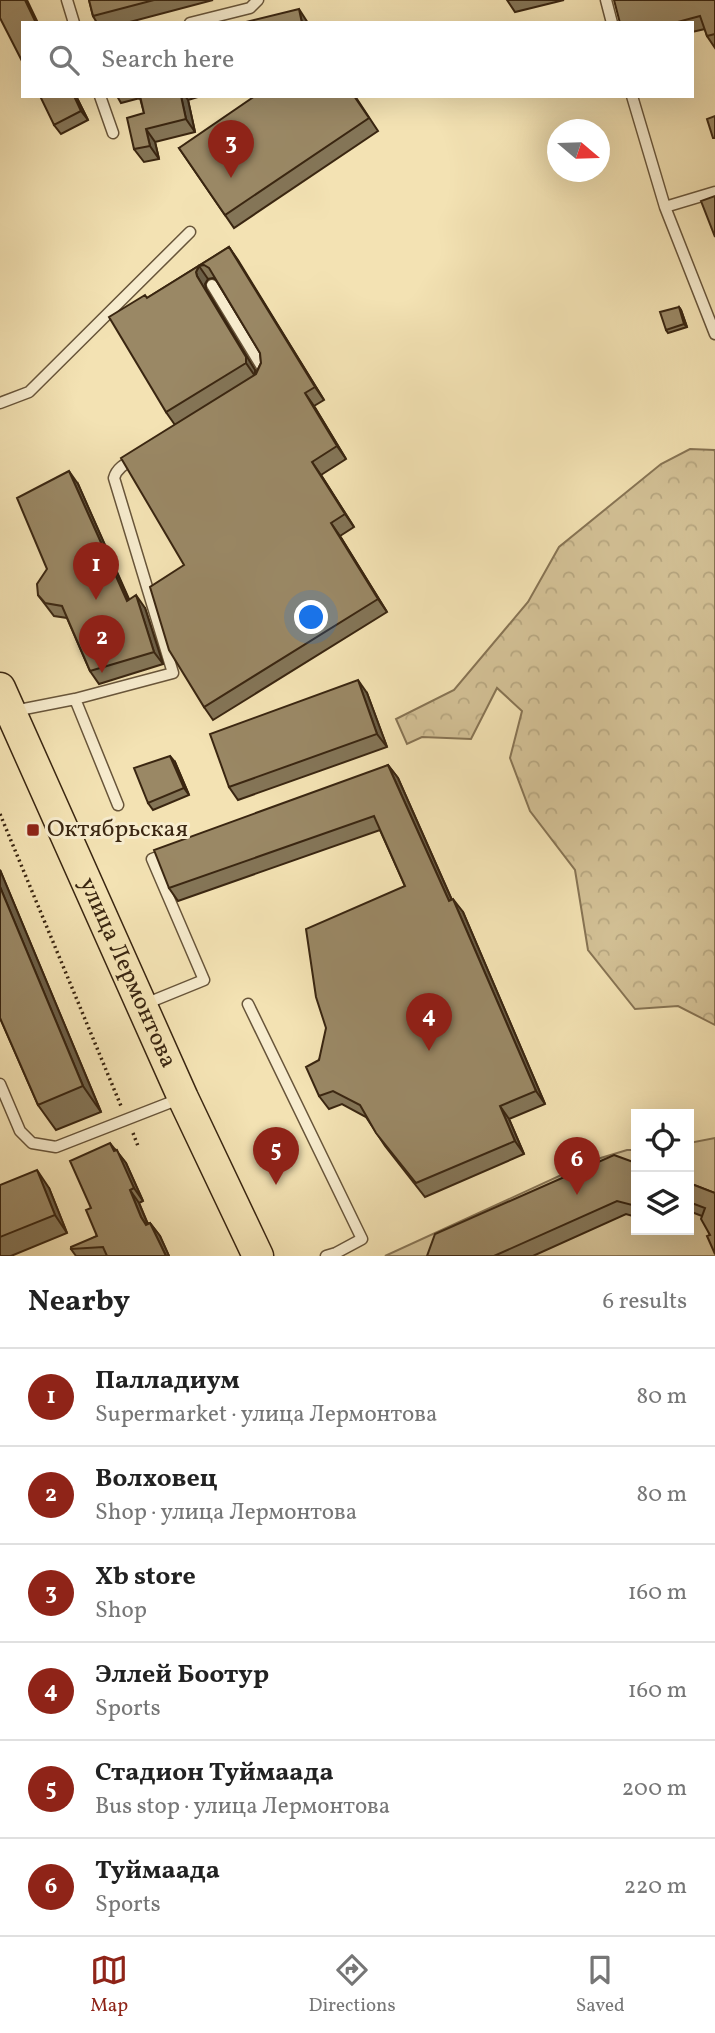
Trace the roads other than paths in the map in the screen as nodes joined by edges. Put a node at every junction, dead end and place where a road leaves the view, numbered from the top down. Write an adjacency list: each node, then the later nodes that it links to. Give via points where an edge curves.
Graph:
1 (67, 0): 4 (lane)
2 (258, 0): 5 (lane, via 250,8)
3 (606, 0): 6 (lane)
4 (73, 21)
5 (198, 21)
6 (611, 21)
7 (101, 98): 9 (lane)
8 (633, 98): 11 (lane)
9 (113, 132)
10 (715, 192): 11 (lane)
11 (665, 207): 14 (lane)
12 (190, 232): 16 (lane, via 29,392)
13 (212, 285): 15 (lane, via 262,367 261,380)
14 (715, 334)
15 (249, 388)
16 (0, 403)
17 (144, 453): 19 (lane, via 120,468 114,478 173,673)
18 (5, 699): 19 (lane); 23 (main road, улица Лермонтова)
19 (75, 699): 20 (lane)
20 (118, 805)
21 (178, 849): 23 (lane, via 152,859 204,980)
22 (248, 1004): 27 (lane, via 362,1239)
23 (142, 1006): 25 (main road, улица Лермонтова)
24 (0, 1084): 25 (lane, via 20,1131 32,1143 55,1147)
25 (183, 1098): 26 (main road, улица Лермонтова)
26 (258, 1256)
27 (326, 1256)

